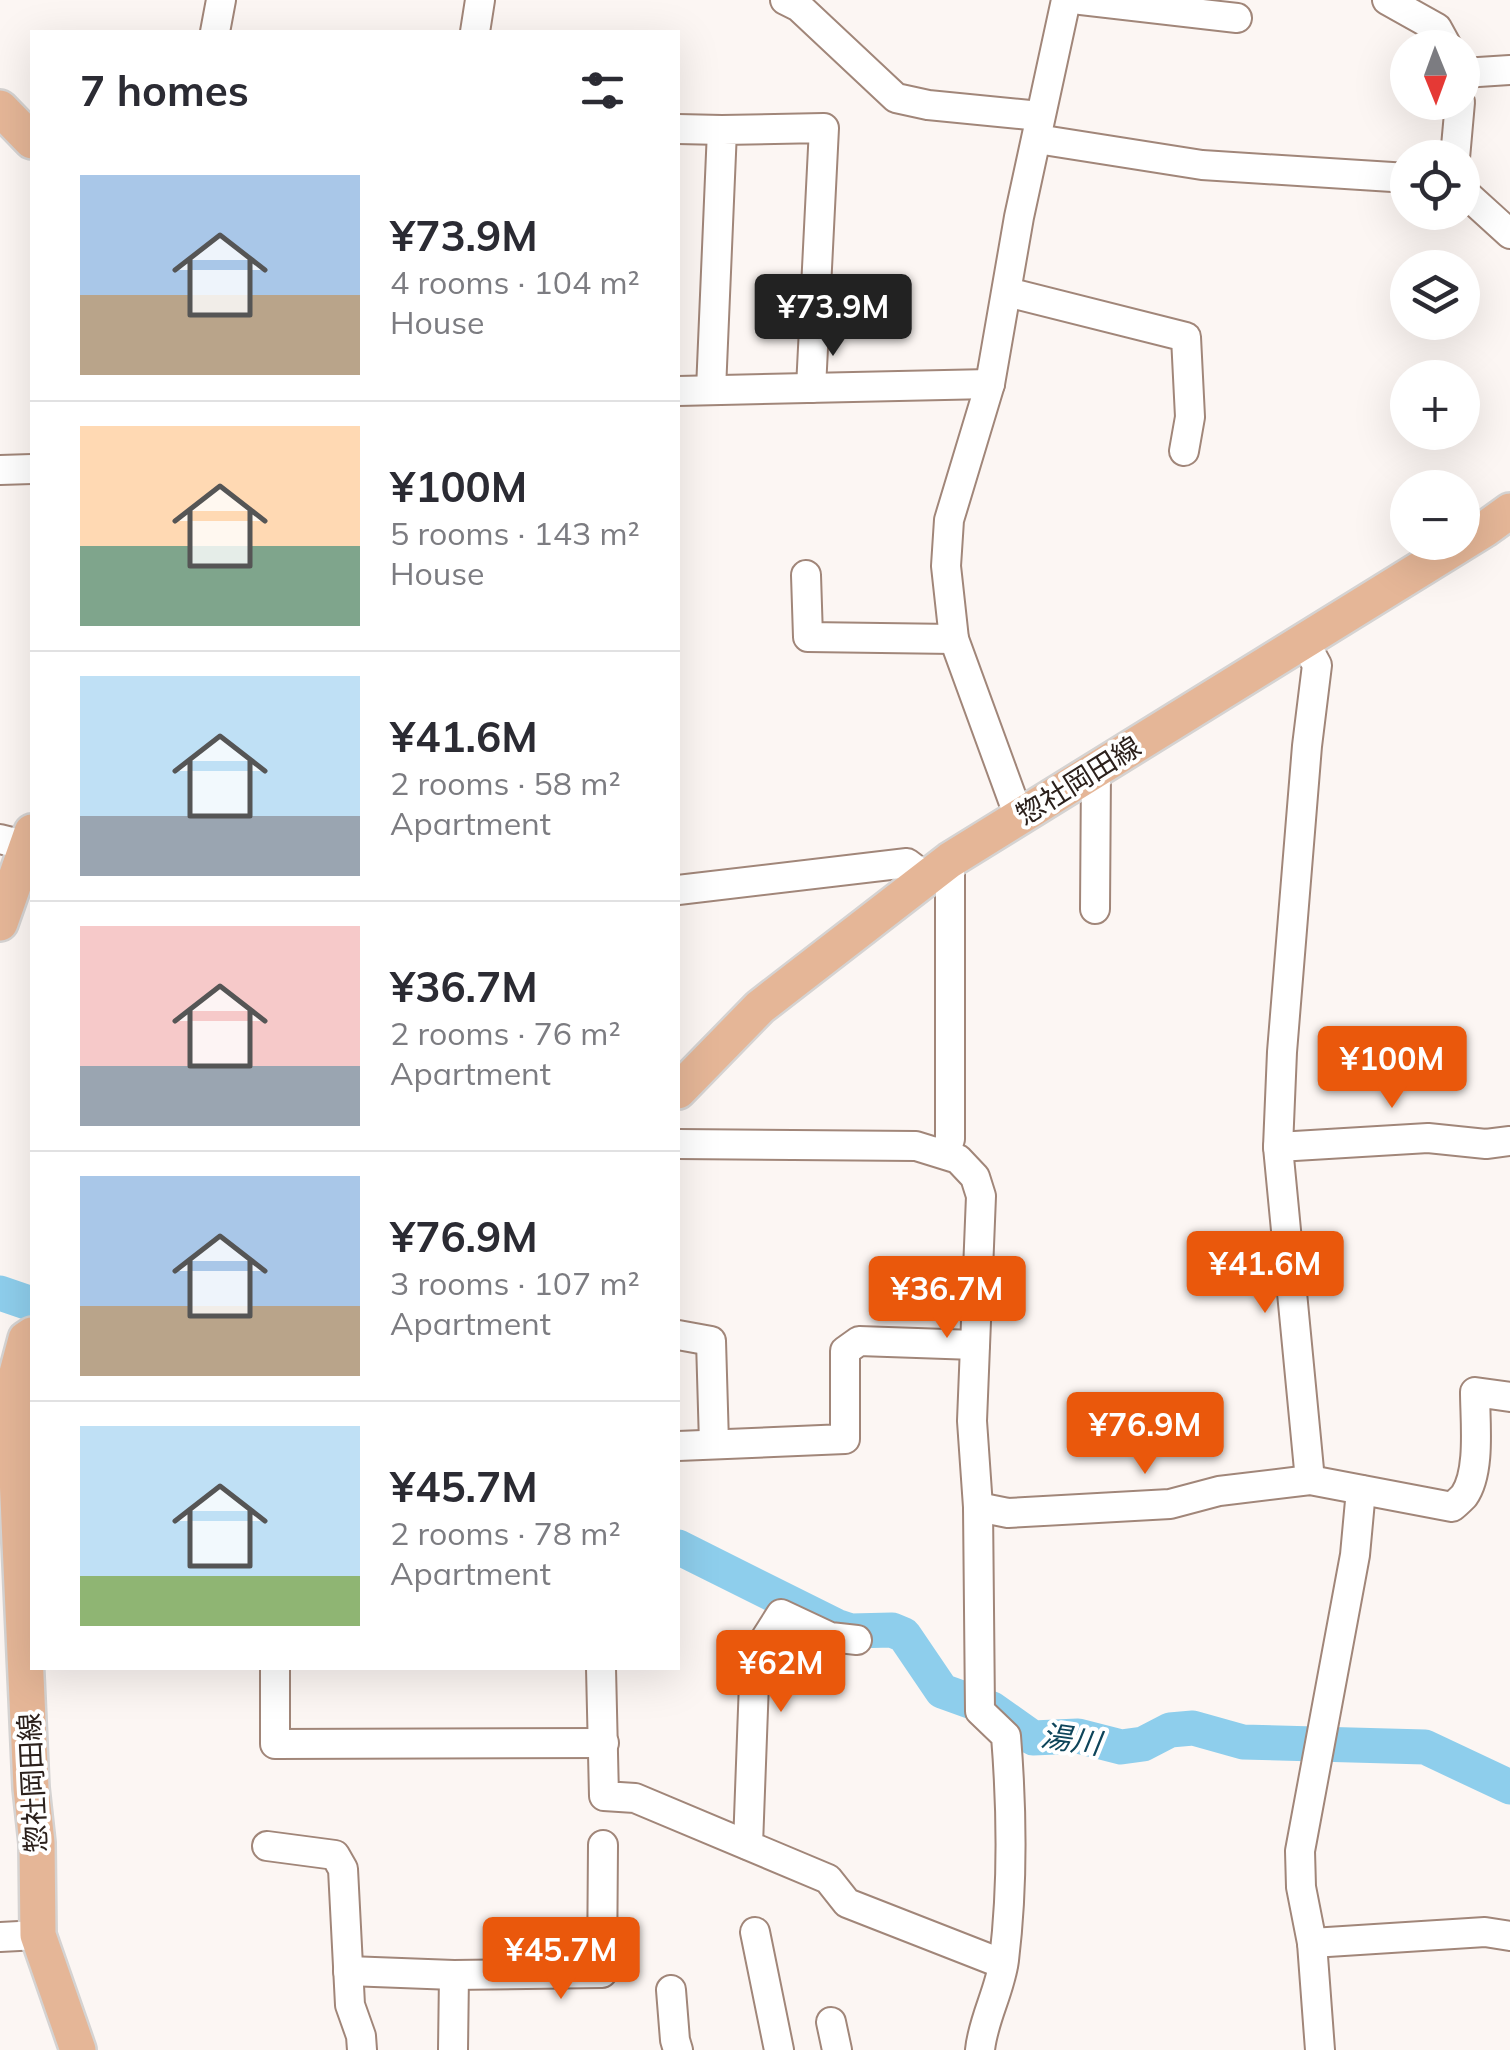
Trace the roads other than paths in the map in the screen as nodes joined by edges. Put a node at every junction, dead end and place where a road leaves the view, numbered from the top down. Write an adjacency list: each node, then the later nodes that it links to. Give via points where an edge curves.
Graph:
1 (221, 0): 8 (street)
2 (480, 0): 9 (street)
3 (785, 0): 14 (street, via 896,98)
4 (1066, 0): 14 (street)
5 (1081, 0): 7 (street)
6 (1387, 0): 10 (street)
7 (1237, 18)
8 (215, 30)
9 (475, 30)
10 (1438, 30)
11 (1510, 70): 12 (street)
12 (1480, 73)
13 (0, 108): 17 (main road)
14 (1039, 127): 18 (street, via 1202,165); 21 (street)
15 (680, 130): 16 (street)
16 (722, 130): 23 (street, via 824,128); 24 (street)
17 (30, 139)
18 (1390, 177)
19 (1480, 207): 20 (street)
20 (1510, 234)
21 (1007, 292): 22 (street); 26 (street, via 1186,337 1190,417)
22 (990, 384): 23 (street); 31 (street, via 949,520)
23 (811, 388): 24 (street)
24 (711, 390): 25 (street)
25 (680, 391)
26 (1184, 450)
27 (30, 468): 28 (street)
28 (0, 470)
29 (1510, 511): 32 (main road, 惣社岡田線)
30 (806, 575): 31 (street, via 808,637)
31 (954, 639): 34 (street)
32 (1304, 641): 33 (main road, 惣社岡田線); 43 (street, via 1317,665)
33 (1096, 770): 34 (main road, 惣社岡田線); 38 (street)
34 (1019, 817): 36 (main road, 惣社岡田線)
35 (20, 839): 39 (main road)
36 (938, 869): 37 (street, via 907,863); 40 (main road, 惣社岡田線, via 760,1007); 44 (street, via 950,1139)
37 (680, 890)
38 (1095, 909)
39 (0, 923)
40 (680, 1090)
41 (1510, 1142): 43 (street, via 1428,1138)
42 (680, 1144): 44 (street, via 916,1146)
43 (1278, 1146): 51 (street)
44 (944, 1154): 47 (street, via 958,1158 975,1177 981,1196)
45 (19, 1331): 54 (main road, 惣社岡田線, via 15,1431)
46 (680, 1335): 49 (street, via 711,1341)
47 (975, 1345): 49 (street, via 859,1341 845,1350 845,1440); 53 (street)
48 (1510, 1396): 52 (street, via 1475,1392 1472,1476 1452,1508)
49 (714, 1443): 50 (street)
50 (680, 1446)
51 (1310, 1480): 52 (street); 53 (street, via 1170,1504 1008,1512)
52 (1361, 1490): 66 (street, via 1300,1851)
53 (978, 1507): 67 (street, via 980,1711 1006,1736 1011,1792)
54 (28, 1614): 63 (main road, 惣社岡田線)
55 (857, 1640): 59 (street, via 830,1637 781,1614 755,1655)
56 (275, 1670): 58 (street, via 275,1744)
57 (601, 1670): 58 (street)
58 (604, 1743): 59 (street, via 604,1796 635,1798)
59 (748, 1845): 67 (street, via 828,1879 847,1903)
60 (267, 1846): 68 (street, via 335,1855 343,1869)
61 (603, 1846): 69 (street, via 602,1973)
62 (755, 1932): 76 (street)
63 (38, 1934): 65 (street); 72 (main road, 惣社岡田線)
64 (1510, 1936): 66 (street)
65 (0, 1937)
66 (1312, 1943): 79 (street)
67 (1003, 1964): 78 (street)
68 (348, 1971): 69 (street); 73 (street)
69 (454, 1974): 74 (street)
70 (672, 1990): 75 (street)
71 (831, 2022): 77 (street)
72 (78, 2050)
73 (362, 2050)
74 (453, 2050)
75 (678, 2050)
76 (779, 2050)
77 (837, 2050)
78 (980, 2050)
79 (1320, 2050)

